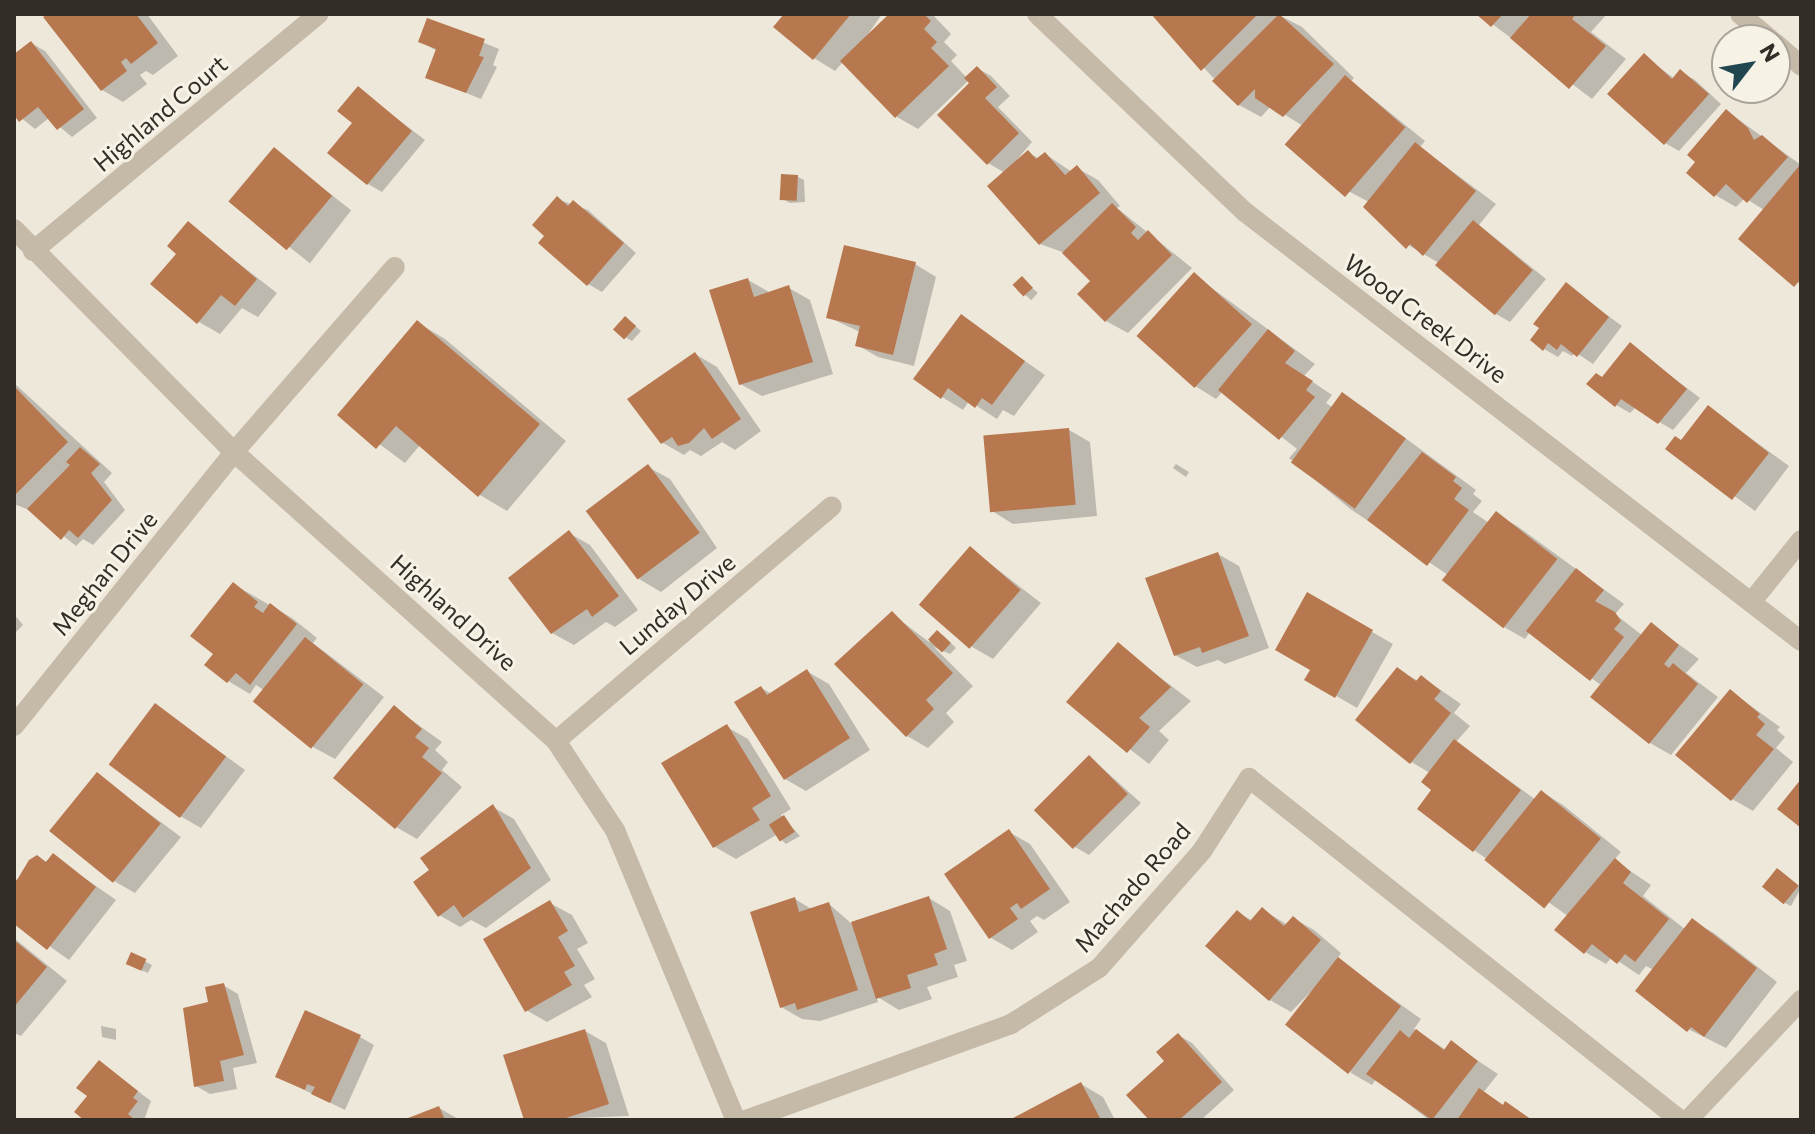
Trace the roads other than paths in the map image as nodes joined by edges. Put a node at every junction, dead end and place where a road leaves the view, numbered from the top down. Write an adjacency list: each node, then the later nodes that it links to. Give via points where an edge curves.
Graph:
1 (318, 14): 4 (street, Highland Court)
2 (1037, 14): 9 (street, Wood Creek Drive, via 1245,212)
3 (14, 229): 4 (street, Highland Drive)
4 (33, 251): 6 (street, Highland Drive)
5 (395, 267): 6 (street, Meghan Drive)
6 (234, 452): 11 (street, Meghan Drive); 12 (street, Highland Drive)
7 (832, 506): 12 (street, Lunday Drive)
8 (1801, 540): 9 (street)
9 (1753, 600): 10 (street, Wood Creek Drive)
10 (1801, 641)
11 (14, 726)
12 (556, 741): 14 (street, Highland Drive, via 615,830)
13 (1801, 1000): 17 (street)
14 (736, 1120)
15 (746, 1120): 16 (street, Machado Road, via 1011,1024 1099,968 1202,851 1249,778)
16 (1680, 1120)
17 (1688, 1120)

